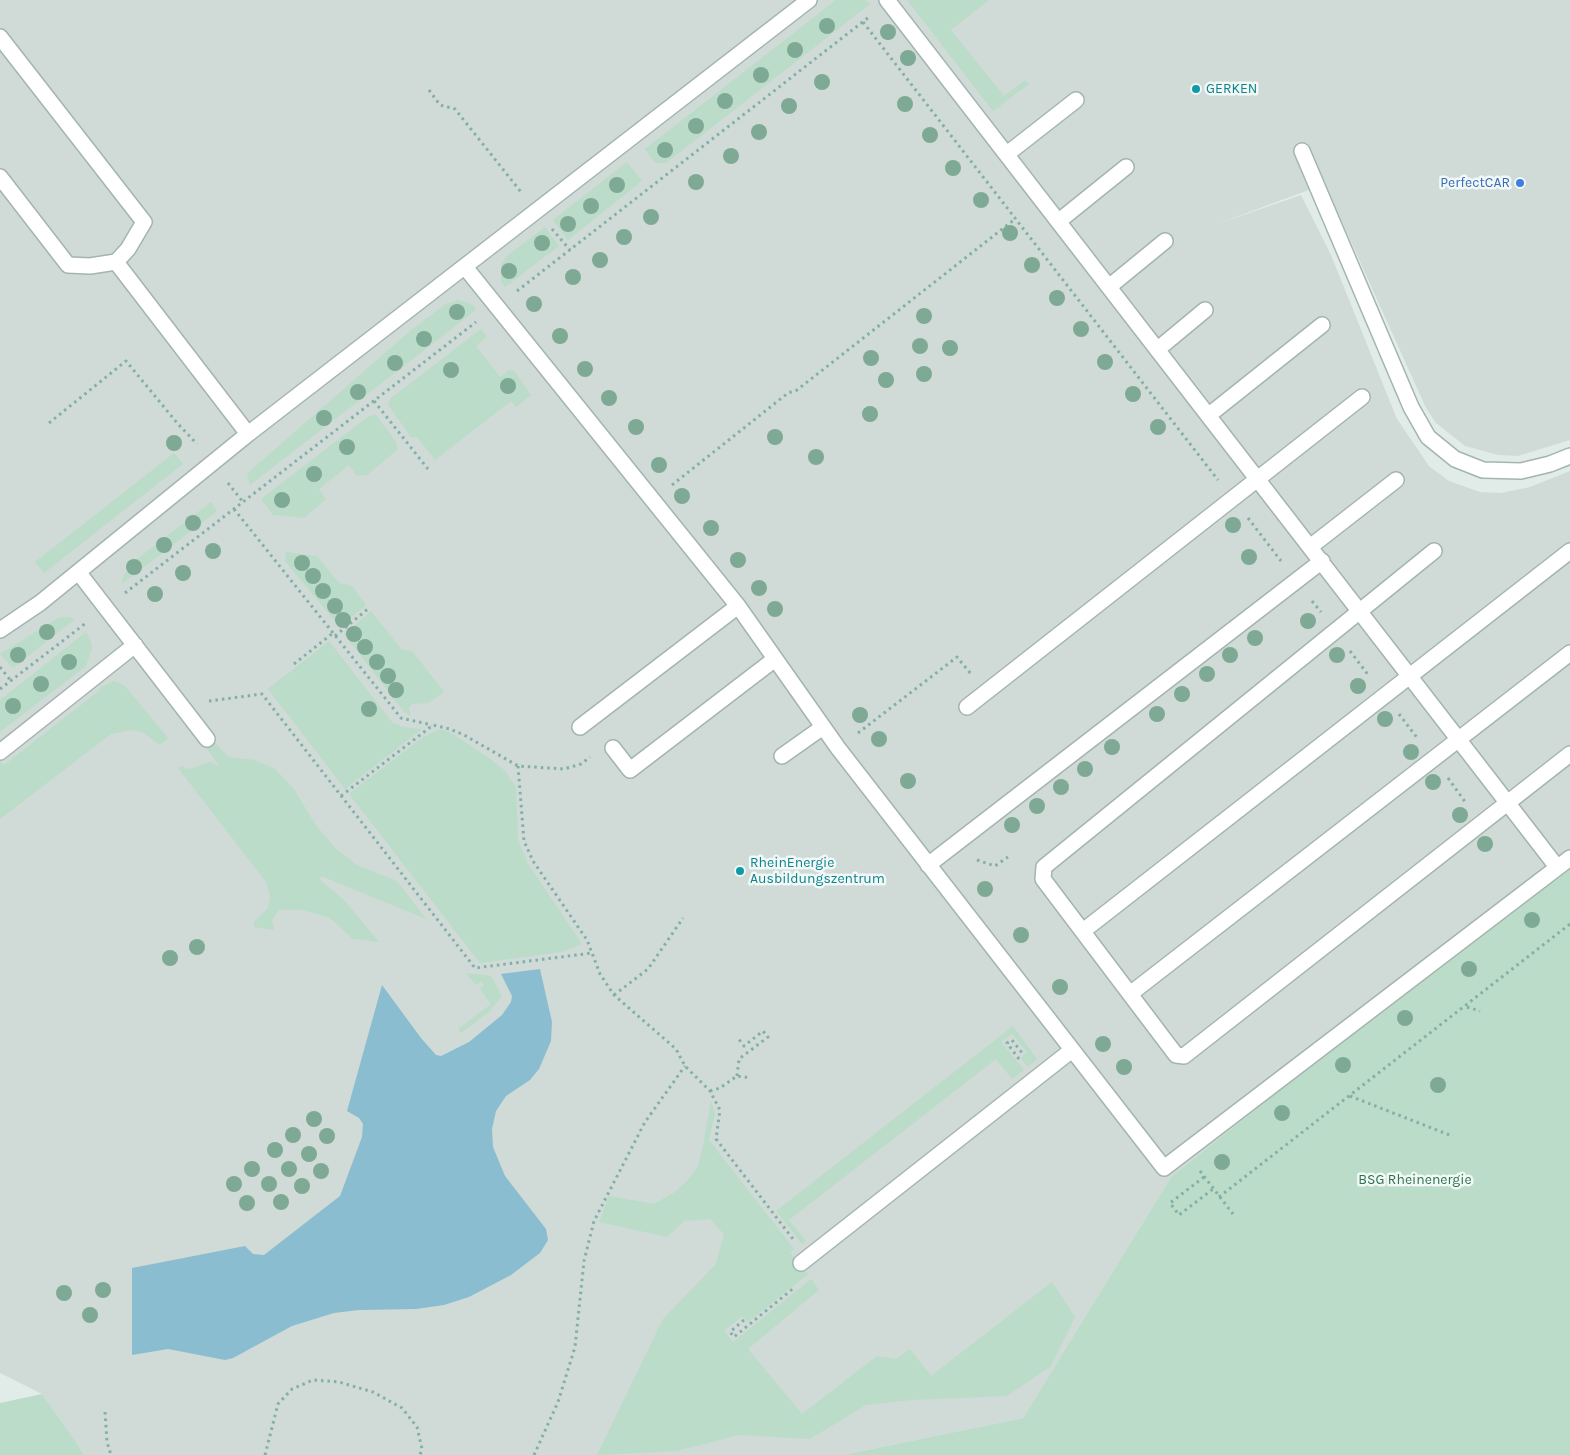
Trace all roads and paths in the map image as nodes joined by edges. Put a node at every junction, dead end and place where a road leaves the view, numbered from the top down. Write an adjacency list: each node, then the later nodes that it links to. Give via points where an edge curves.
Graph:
1 (809, 0): 11 (lane)
2 (888, 1): 3 (path); 8 (lane)
3 (863, 22): 12 (path); 15 (path)
4 (0, 37): 16 (lane, via 144,222)
5 (429, 90): 11 (path, via 440,105 455,110)
6 (1076, 100): 8 (lane)
7 (1302, 151): 28 (lane, via 1411,407 1428,437 1455,458 1482,470 1520,471)
8 (1007, 154): 13 (lane)
9 (1126, 167): 13 (lane)
10 (0, 177): 16 (lane, via 68,265)
11 (537, 212): 15 (path); 17 (lane)
12 (1015, 219): 33 (path); 34 (path)
13 (1058, 221): 18 (lane)
14 (1165, 241): 18 (lane)
15 (570, 250): 19 (path)
16 (116, 262): 27 (lane)
17 (465, 267): 19 (lane); 27 (lane)
18 (1110, 286): 22 (lane)
19 (497, 306): 24 (path); 33 (lane)
20 (1204, 310): 22 (lane)
21 (1322, 325): 25 (lane)
22 (1158, 349): 25 (lane)
23 (1362, 397): 31 (lane)
24 (374, 401): 30 (path); 35 (path)
25 (1209, 415): 31 (lane)
26 (49, 423): 29 (path, via 126,361)
27 (248, 434): 29 (lane)
28 (1570, 456)
29 (212, 463): 35 (path); 41 (lane)
30 (428, 468)
31 (1260, 479): 34 (lane); 37 (lane)
32 (1396, 480): 37 (lane)
33 (653, 500): 43 (lane)
34 (1233, 500): 42 (path); 58 (lane)
35 (242, 502): 36 (path)
36 (234, 509): 44 (path); 49 (path)
37 (1310, 547): 40 (lane)
38 (1434, 551): 46 (lane)
39 (1570, 551): 55 (lane)
40 (1322, 561): 42 (lane); 46 (lane)
41 (79, 573): 44 (lane); 47 (lane)
42 (1297, 581): 48 (path); 78 (lane)
43 (738, 606): 52 (lane); 63 (lane)
44 (106, 608): 50 (lane); 56 (path)
45 (369, 608): 49 (path)
46 (1359, 610): 48 (lane); 55 (lane)
47 (0, 630)
48 (1334, 630): 59 (path); 84 (lane, via 1044,867 1043,879)
49 (334, 635): 53 (path); 62 (path, via 401,718)
50 (135, 645): 60 (lane); 69 (lane)
51 (1570, 653): 66 (lane)
52 (775, 658): 64 (lane); 67 (lane, via 630,770)
53 (294, 664)
54 (0, 667): 56 (path)
55 (1410, 675): 59 (lane); 66 (lane)
56 (12, 681): 57 (path)
57 (0, 690)
58 (986, 692): 61 (lane); 68 (path, via 958,657)
59 (1384, 695): 72 (path); 84 (lane)
60 (181, 705): 65 (lane); 74 (path, via 262,694)
61 (967, 707)
62 (432, 725): 73 (path, via 466,736); 74 (path)
63 (580, 727)
64 (823, 727): 68 (lane); 71 (lane)
65 (207, 739)
66 (1459, 740): 72 (lane); 75 (lane)
67 (613, 748): 73 (path, via 596,752 582,764 564,769)
68 (838, 748): 78 (lane)
69 (0, 752)
70 (1570, 754): 75 (lane)
71 (782, 756)
72 (1434, 760): 76 (path); 86 (lane)
73 (518, 766): 85 (path, via 524,841 533,861 587,940)
74 (341, 796): 85 (path, via 475,968)
75 (1508, 803): 76 (lane); 79 (lane)
76 (1482, 823): 86 (lane, via 1184,1056 1176,1055)
77 (1570, 858): 79 (lane)
78 (928, 865): 91 (lane)
79 (1557, 867): 91 (lane, via 1164,1168)
80 (683, 918): 87 (path, via 648,969)
81 (1570, 924): 82 (path)
82 (1565, 928): 83 (path); 88 (path)
83 (1570, 930)
84 (1083, 931): 86 (lane)
85 (592, 953): 87 (path, via 600,974)
86 (1130, 994)
87 (614, 995): 94 (path, via 676,1050)
88 (1466, 1006): 89 (path); 98 (path)
89 (1480, 1011)
90 (738, 1038): 95 (path, via 744,1046 763,1031 768,1037 739,1059)
91 (1072, 1050): 103 (lane)
92 (1023, 1054): 93 (path, via 1012,1040 1007,1043)
93 (1018, 1058)
94 (685, 1066): 97 (path); 109 (path, via 645,1122 594,1221 584,1260 575,1346 558,1402)
95 (737, 1076): 96 (path); 97 (path)
96 (751, 1078)
97 (710, 1091): 103 (path, via 720,1110 716,1139)
98 (1349, 1096): 99 (path); 101 (path)
99 (1452, 1136)
100 (1214, 1189): 100 (path, via 1206,1178 1170,1203 1179,1215); 101 (path)
101 (1220, 1196): 102 (path)
102 (1233, 1214)
103 (804, 1260): 104 (path, via 817,1270 734,1337 730,1332)
104 (744, 1320)
105 (105, 1412): 106 (path)
106 (111, 1455)
107 (265, 1455): 108 (path, via 278,1404 292,1389 313,1380 339,1382 373,1392 402,1408 417,1427 422,1449)
108 (420, 1455)
109 (534, 1455)

